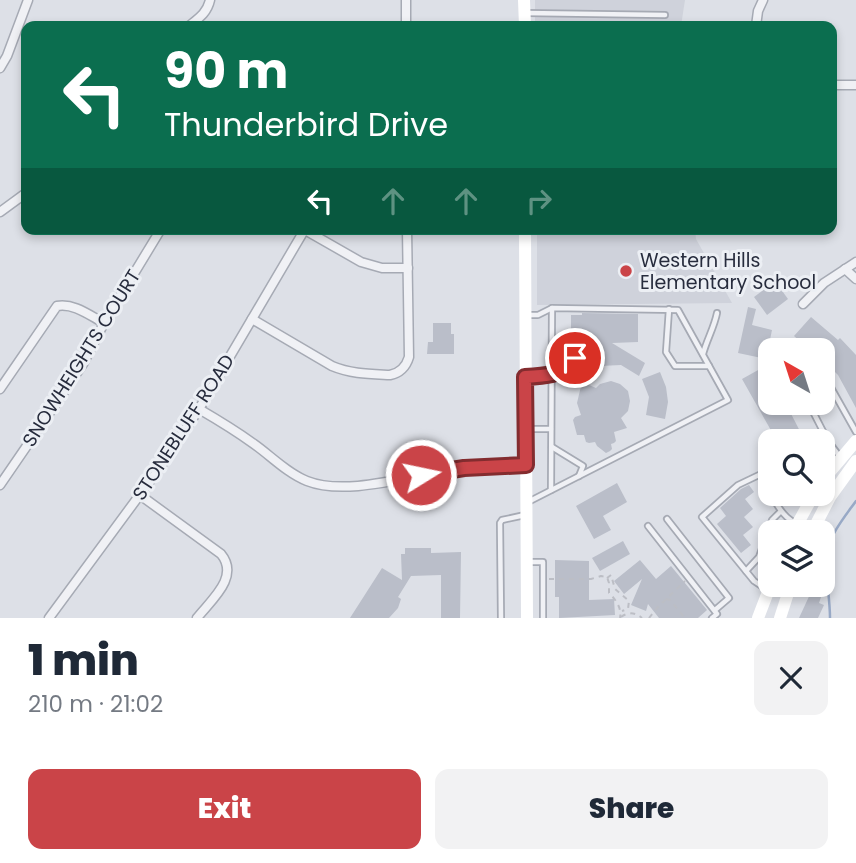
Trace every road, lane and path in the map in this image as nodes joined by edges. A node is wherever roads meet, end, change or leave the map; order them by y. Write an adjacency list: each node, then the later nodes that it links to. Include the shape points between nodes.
1 (28, 0): 10 (street)
2 (209, 0): 7 (street, via 207,10)
3 (406, 0): 8 (street)
4 (763, 0): 9 (street)
5 (524, 13): 6 (lane)
6 (665, 15)
7 (195, 21)
8 (406, 21)
9 (757, 21)
10 (0, 68)
11 (837, 85): 12 (street)
12 (856, 85)
13 (21, 197): 14 (street)
14 (0, 212)
15 (157, 235): 30 (street, SNOWHEIGHTS COURT)
16 (301, 235): 29 (street, STONEBLUFF ROAD)
17 (315, 235): 21 (street, via 361,262)
18 (407, 235): 21 (street)
19 (525, 235): 28 (street)
20 (856, 262): 22 (street)
21 (408, 268): 29 (street, via 409,357 395,374 353,373 332,366)
22 (845, 269): 23 (street); 24 (street)
23 (856, 279)
24 (803, 303)
25 (552, 308): 26 (lane); 28 (lane); 32 (lane)
26 (669, 309): 31 (lane, via 678,310); 33 (lane, via 666,352 675,366)
27 (717, 313): 31 (lane)
28 (525, 315): 35 (street)
29 (252, 319): 38 (street, STONEBLUFF ROAD)
30 (104, 323): 36 (street, via 76,308 57,306); 51 (street, SNOWHEIGHTS COURT, via 83,363)
31 (703, 354): 33 (lane)
32 (551, 359): 34 (lane); 34 (lane, via 575,358 576,362)
33 (709, 366): 50 (lane, via 729,400)
34 (551, 375): 35 (lane); 41 (lane)
35 (525, 377): 40 (street)
36 (0, 388)
37 (835, 395): 42 (lane)
38 (200, 409): 46 (street, via 293,474 327,486 464,468); 53 (street, STONEBLUFF ROAD)
39 (815, 415): 45 (lane)
40 (526, 429): 41 (lane); 46 (street)
41 (551, 429): 44 (lane)
42 (856, 432)
43 (856, 440): 45 (street)
44 (551, 447): 50 (lane, via 583,467); 52 (lane)
45 (839, 460): 47 (street); 48 (street)
46 (526, 465): 55 (street)
47 (835, 465)
48 (852, 466): 59 (street)
49 (758, 475): 62 (lane, via 738,485 702,517)
50 (579, 476): 52 (lane)
51 (0, 485)
52 (551, 491): 55 (lane)
53 (140, 495): 74 (street, STONEBLUFF ROAD); 75 (street, via 226,560 226,581)
54 (777, 506): 56 (lane)
55 (526, 509): 61 (street); 76 (lane, via 500,523)
56 (780, 512): 58 (lane); 62 (lane, via 772,520 759,557)
57 (667, 519): 71 (lane, via 729,598)
58 (788, 520)
59 (818, 520)
60 (648, 526): 64 (lane)
61 (526, 562): 65 (lane, via 543,562); 77 (street)
62 (746, 571): 66 (lane)
63 (607, 578): 65 (path); 70 (path, via 611,575 615,589 627,597); 72 (path, via 609,593)
64 (689, 578): 69 (path); 71 (lane)
65 (543, 579): 78 (lane)
66 (758, 583)
67 (766, 597): 84 (street)
68 (787, 597): 85 (street)
69 (666, 598): 81 (path); 82 (path)
70 (628, 609): 72 (path); 73 (path)
71 (715, 610): 83 (lane)
72 (621, 611): 79 (path)
73 (630, 613): 79 (path); 80 (path)
74 (49, 618)
75 (197, 618)
76 (501, 618)
77 (527, 618)
78 (543, 618)
79 (620, 618)
80 (642, 618)
81 (649, 618)
82 (685, 618)
83 (712, 618)
84 (758, 618)
85 (780, 618)

